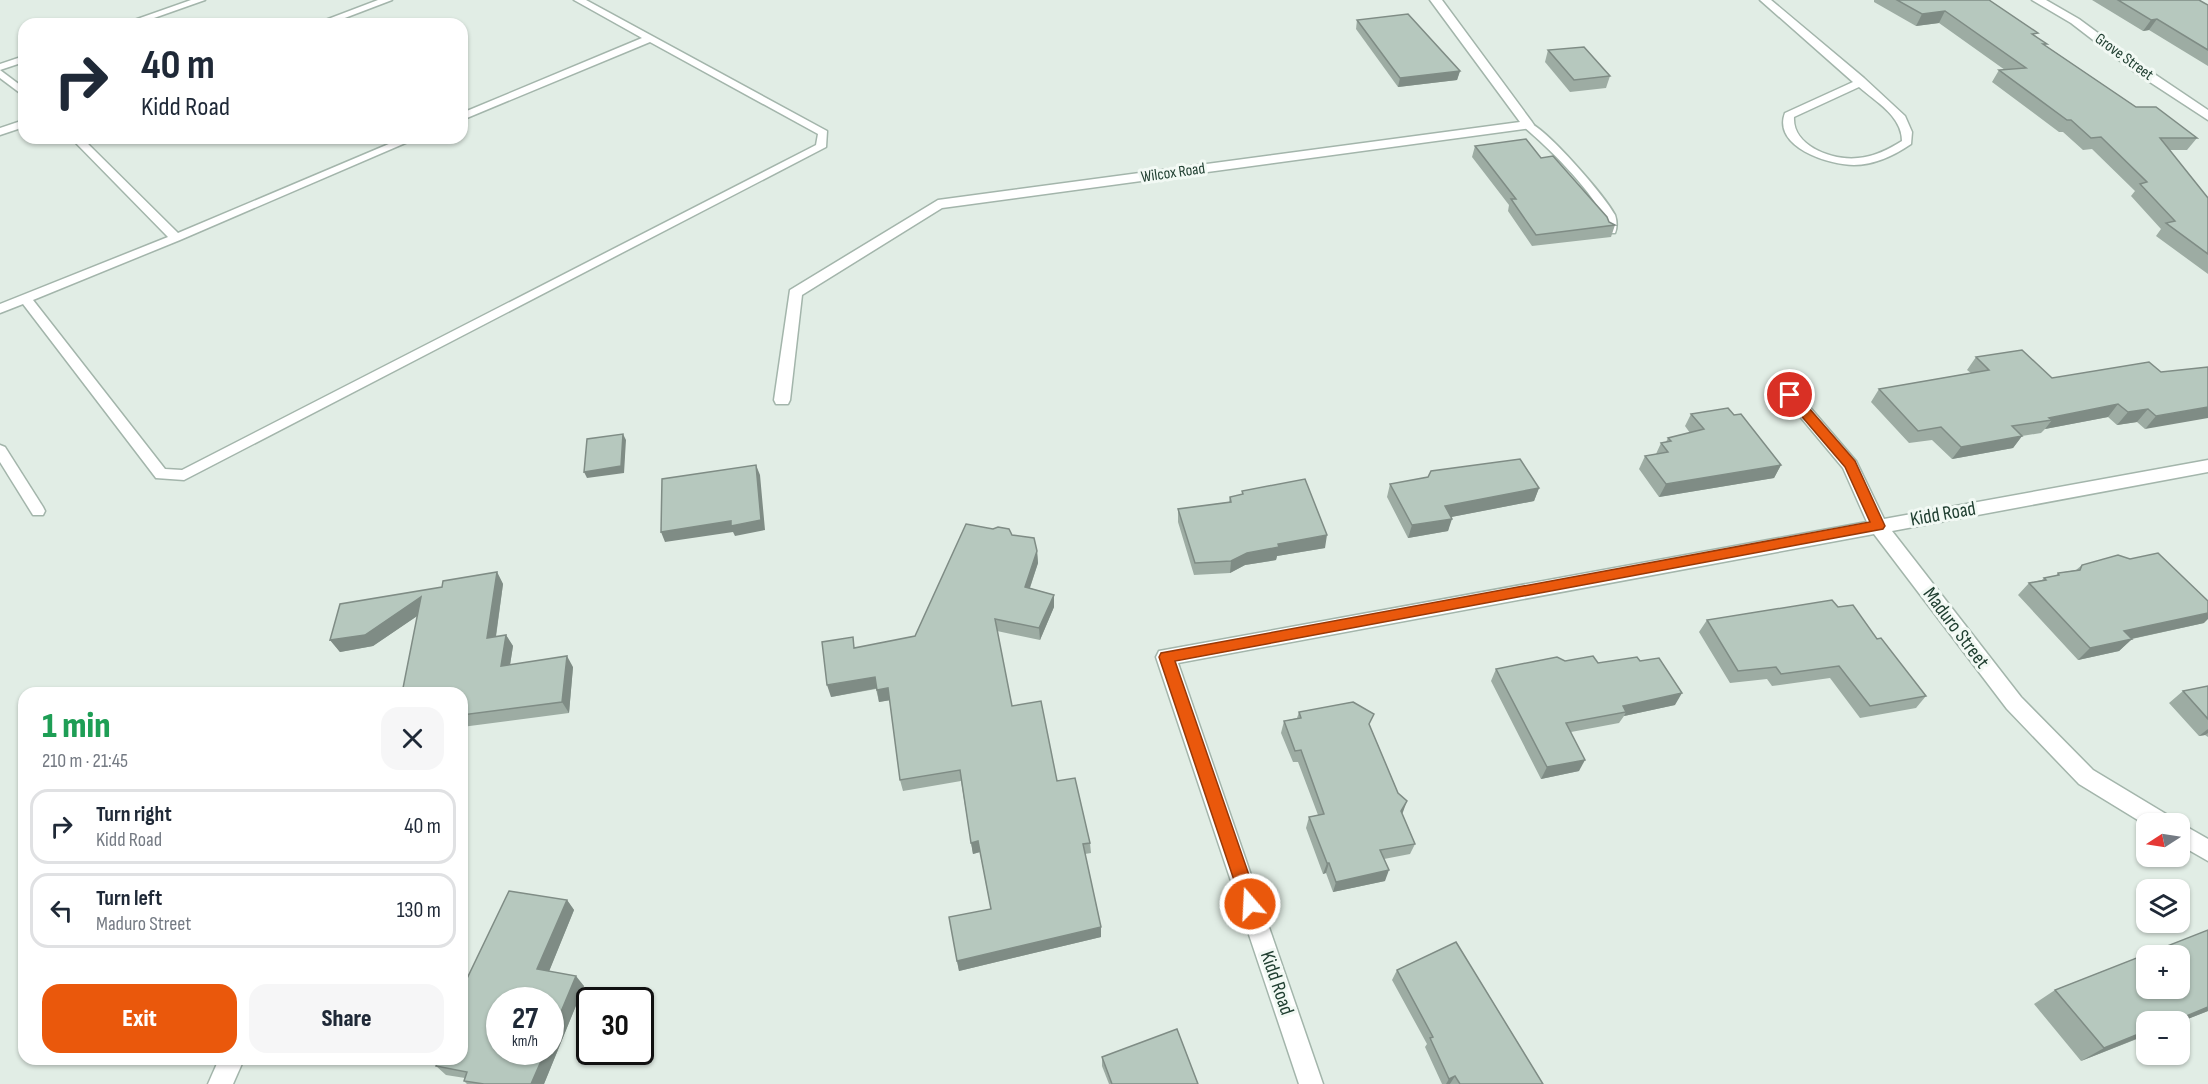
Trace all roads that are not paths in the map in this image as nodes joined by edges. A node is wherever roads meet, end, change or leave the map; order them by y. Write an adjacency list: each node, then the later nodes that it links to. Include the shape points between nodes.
1 (200, 0): 7 (lane)
2 (387, 0): 8 (lane)
3 (579, 0): 9 (lane)
4 (1436, 0): 18 (street)
5 (1765, 0): 13 (lane)
6 (2038, 0): 16 (street, Grove Street, via 2075,21)
7 (146, 18)
8 (337, 18)
9 (650, 38): 15 (lane); 24 (lane, via 822,133 821,147 184,475 161,474)
10 (18, 61): 11 (lane)
11 (0, 67)
12 (0, 73): 14 (lane)
13 (1860, 80): 13 (lane, via 1901,118 1907,142 1898,149 1853,162 1821,156 1800,143 1787,125 1790,115 1854,87)
14 (18, 88)
15 (468, 114)
16 (2208, 116)
17 (18, 125): 19 (lane)
18 (1528, 125): 22 (lane, via 1582,180 1610,217); 27 (street, Wilcox Road, via 938,204 795,293)
19 (0, 132)
20 (82, 144): 23 (lane)
21 (398, 144): 23 (lane)
22 (1611, 231)
23 (176, 238): 24 (lane)
24 (25, 299): 25 (lane)
25 (0, 309)
26 (1790, 395): 31 (street, Maduro Street, via 1850,465)
27 (782, 400)
28 (0, 450): 30 (lane)
29 (2208, 466): 31 (street, Kidd Road)
30 (38, 511)
31 (1878, 526): 32 (street, Maduro Street, via 2014,703 2086,777); 37 (street, Kidd Road, via 1166,657)
32 (2145, 813)
33 (2190, 840): 34 (street)
34 (2208, 851)
35 (229, 1065): 36 (street)
36 (220, 1084)
37 (1311, 1084)

